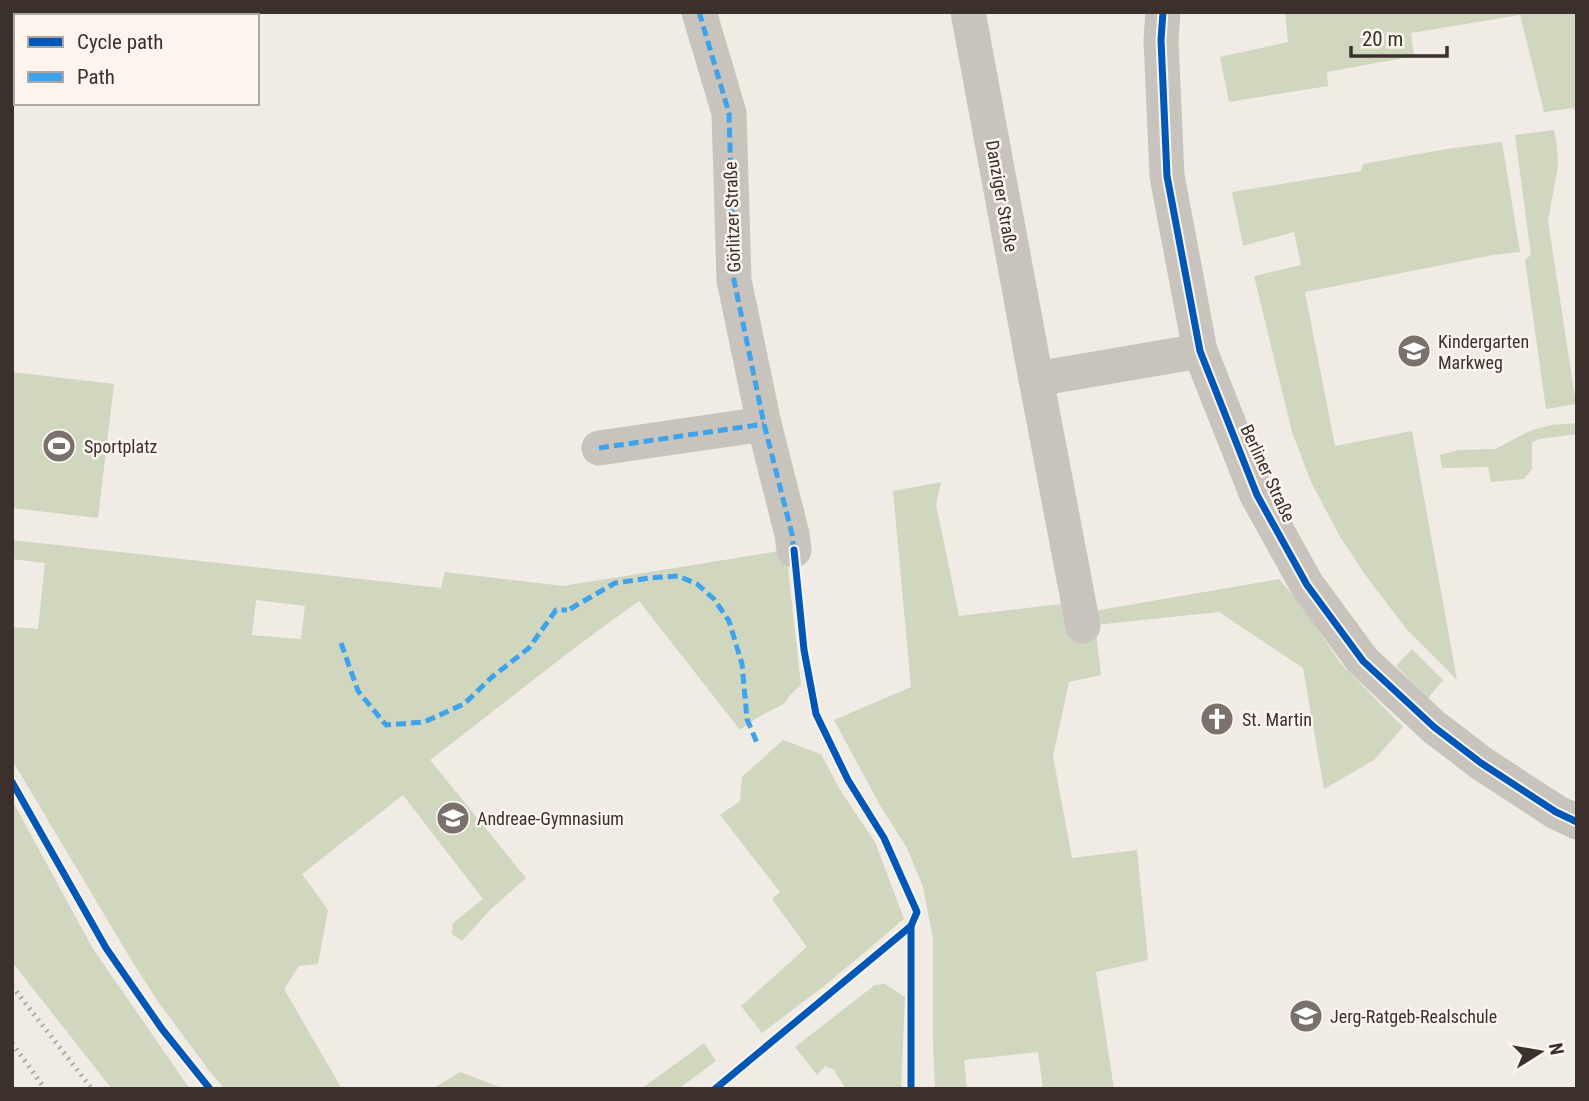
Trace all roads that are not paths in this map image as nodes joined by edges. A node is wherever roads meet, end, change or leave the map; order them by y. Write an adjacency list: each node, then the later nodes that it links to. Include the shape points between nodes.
1 (699, 12): 6 (street, Görlitzer Straße, via 729,113 734,280)
2 (968, 12): 5 (street, Danziger Straße)
3 (1163, 12): 4 (street, Berliner Straße, via 1167,176)
4 (1200, 351): 5 (street); 10 (street, Berliner Straße, via 1258,495 1307,585 1363,661 1434,727 1481,763)
5 (1036, 379): 9 (street, Danziger Straße)
6 (764, 424): 7 (street); 8 (street, Görlitzer Straße)
7 (599, 448)
8 (794, 550)
9 (1083, 626)
10 (1577, 822)

